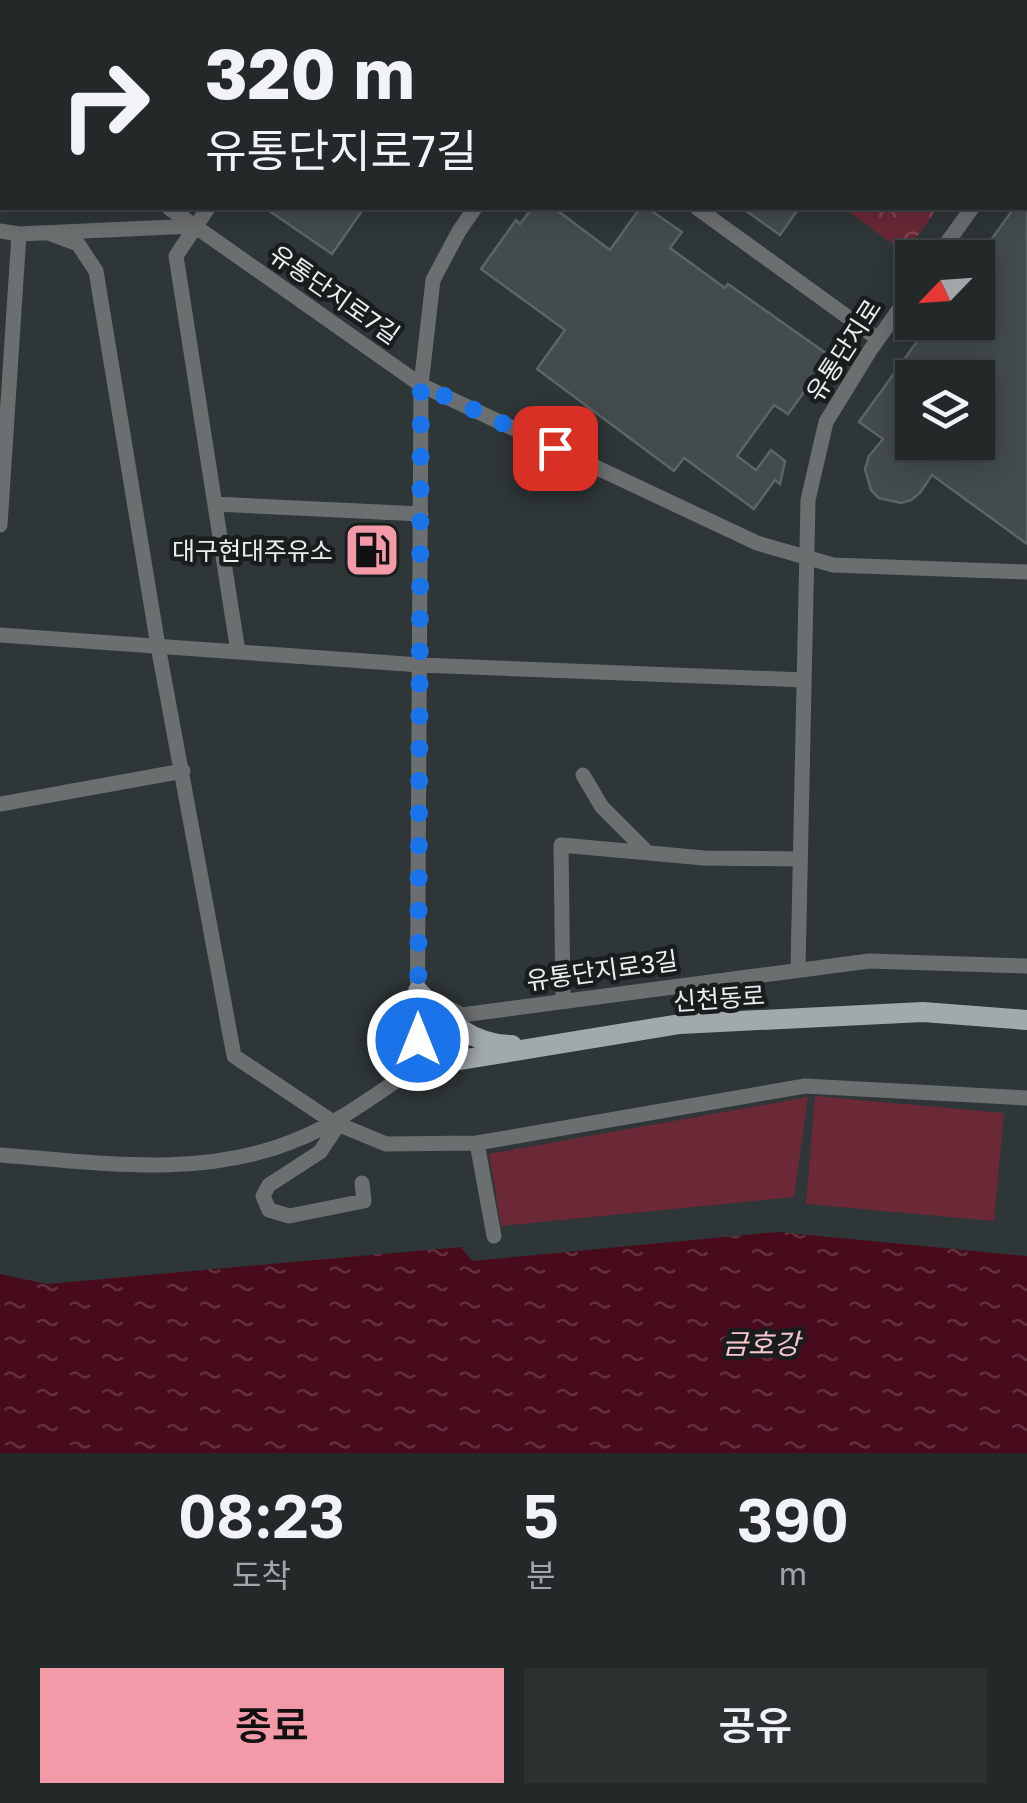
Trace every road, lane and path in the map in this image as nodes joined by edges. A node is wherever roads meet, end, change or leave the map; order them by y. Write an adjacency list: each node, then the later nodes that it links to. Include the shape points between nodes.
1 (172, 210): 6 (street, 유통단지로7길)
2 (207, 210): 6 (street)
3 (474, 210): 13 (street, via 433,280)
4 (700, 210): 12 (street)
5 (971, 210): 10 (street)
6 (195, 226): 8 (street); 13 (street, 유통단지로7길); 14 (street, via 176,256)
7 (0, 231): 9 (street)
8 (48, 233): 9 (street); 20 (street, via 78,244 96,270)
9 (20, 234): 16 (street)
10 (949, 240)
11 (895, 315): 12 (street, 유통단지로)
12 (878, 340): 17 (street, 유통단지로, via 826,422 808,500)
13 (421, 385): 15 (street); 17 (street, 유통단지로7길, via 757,543)
14 (215, 504): 15 (street); 21 (street)
15 (420, 514): 22 (street)
16 (0, 525)
17 (806, 558): 18 (street, 유통단지로7길, via 833,566); 23 (street)
18 (1027, 572)
19 (0, 635): 20 (street)
20 (158, 646): 21 (street); 24 (street)
21 (238, 652): 22 (street)
22 (420, 665): 23 (street); 31 (street)
23 (804, 680): 28 (street)
24 (183, 771): 26 (street); 37 (street, via 234,1056)
25 (584, 775): 27 (street, via 602,807)
26 (0, 804)
27 (648, 853): 28 (street); 32 (street, via 561,845)
28 (800, 858): 30 (street)
29 (1027, 966): 30 (street, 유통단지로3길, via 869,961)
30 (798, 968): 32 (street, 유통단지로3길)
31 (418, 991): 32 (street, 유통단지로3길, via 462,1015); 34 (main road, via 470,1036 495,1045); 35 (street)
32 (563, 1001)
33 (1027, 1020): 34 (main road, 신천동로, via 924,1012 680,1024)
34 (559, 1044): 35 (main road, 신천동로)
35 (418, 1067): 37 (street)
36 (1027, 1098): 38 (street, via 805,1086)
37 (333, 1122): 38 (street, via 386,1144); 39 (street, via 290,1143 163,1168); 40 (street, via 336,1128 320,1152 268,1185 263,1196 269,1210 288,1216 335,1209 364,1200)
38 (477, 1143): 41 (street)
39 (0, 1155)
40 (362, 1183)
41 (494, 1236)

